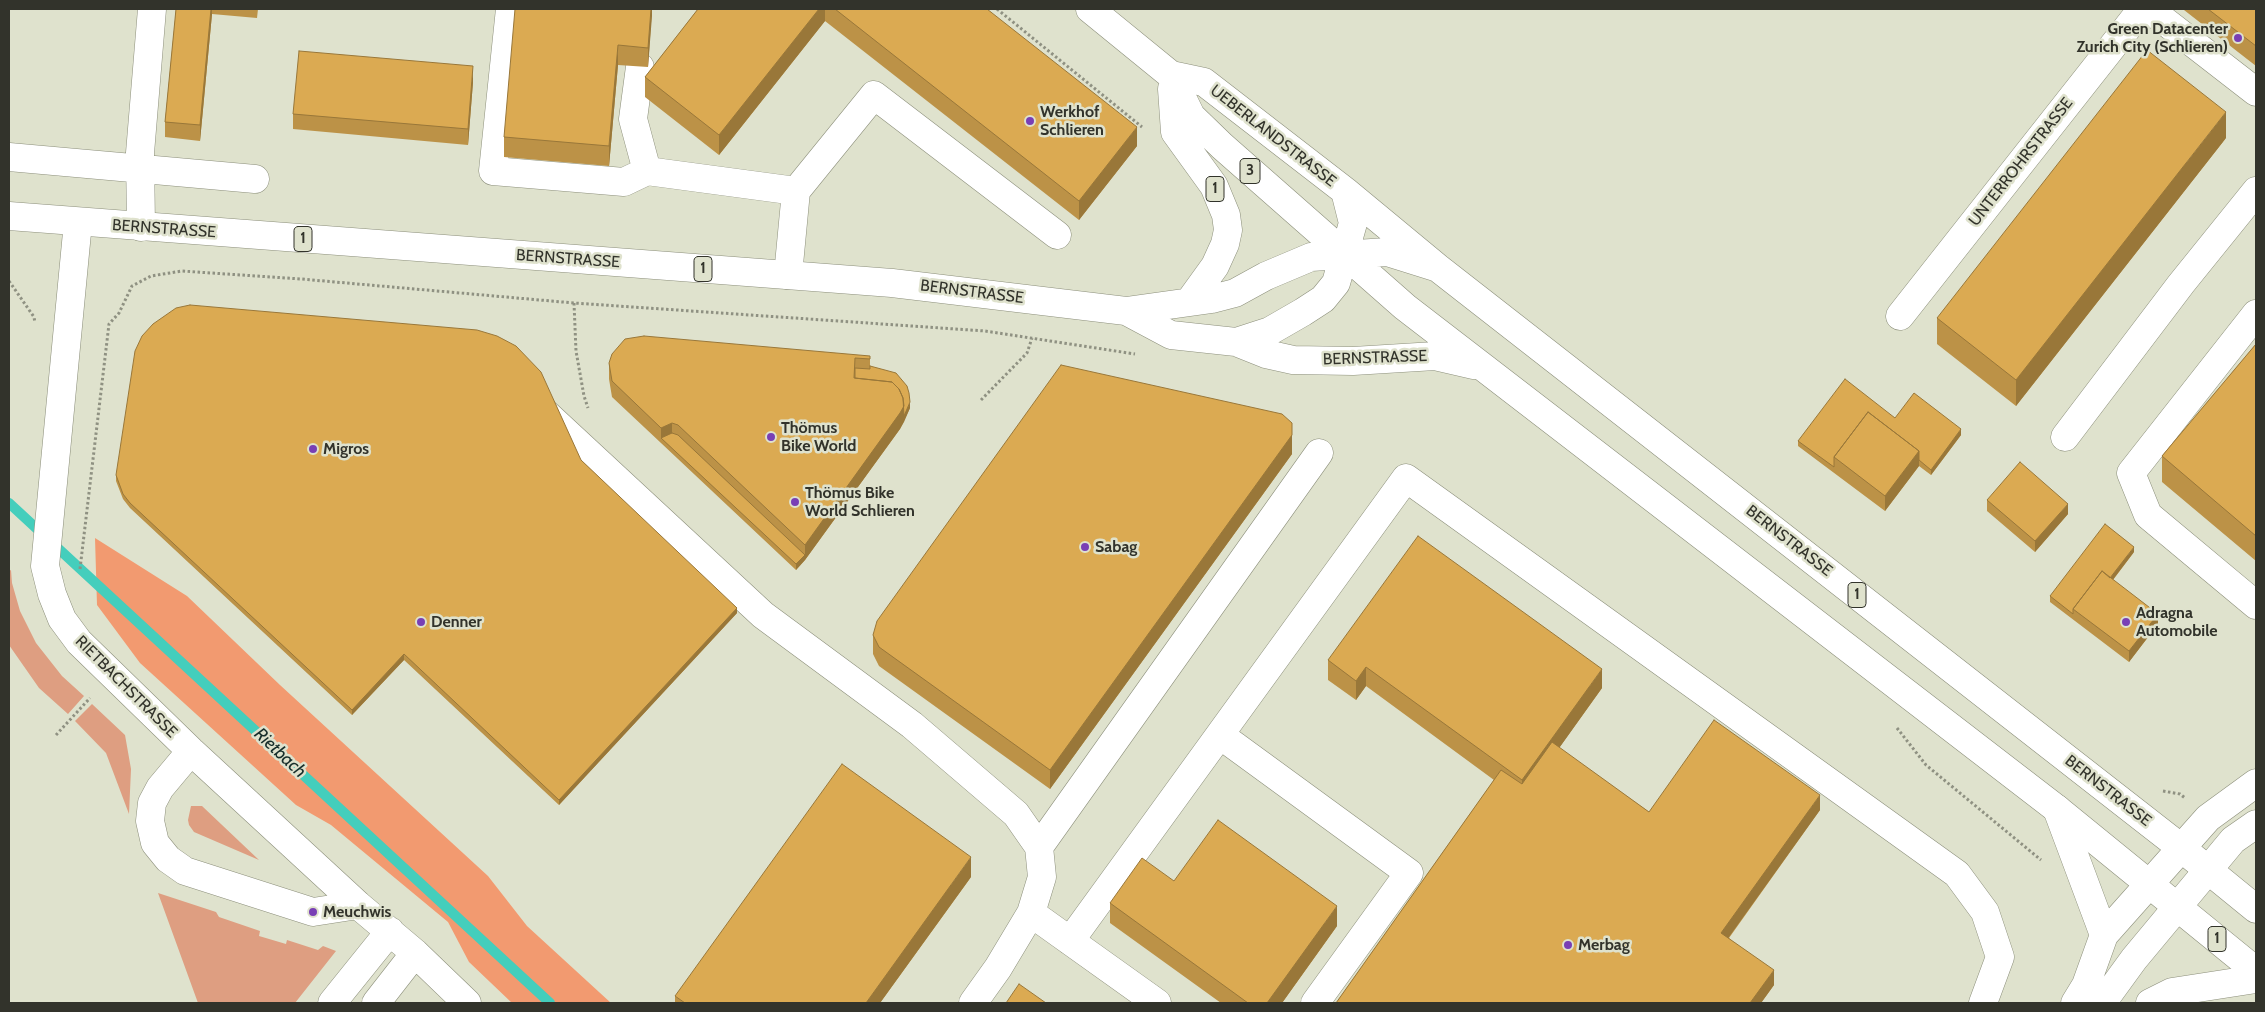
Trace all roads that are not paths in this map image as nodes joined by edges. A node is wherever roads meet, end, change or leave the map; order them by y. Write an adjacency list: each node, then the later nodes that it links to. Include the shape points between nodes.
1 (152, 9): 10 (main road)
2 (510, 9): 11 (main road, via 493,171 624,182)
3 (1090, 9): 7 (main road, UEBERLANDSTRASSE / 3)
4 (2142, 9): 26 (main road, UNTERROHRSTRASSE)
5 (2149, 9): 8 (main road)
6 (640, 67): 11 (main road, via 633,119)
7 (1171, 74): 15 (main road, UEBERLANDSTRASSE / 3, via 1204,82); 20 (main road, UEBERLANDSTRASSE / 3, via 1191,116); 23 (main road, 1, via 1175,132 1214,186 1226,215 1228,230 1215,266)
8 (2256, 92)
9 (9, 157): 10 (main road)
10 (140, 168): 12 (main road); 18 (main road)
11 (647, 171): 13 (main road)
12 (255, 180)
13 (796, 191): 19 (main road, via 874,95); 22 (main road)
14 (2256, 191): 30 (main road)
15 (1346, 192): 20 (main road, BERNSTRASSE, via 1353,222); 21 (main road, BERNSTRASSE / 3)
16 (9, 216): 17 (main road, BERNSTRASSE / 1)
17 (78, 222): 18 (main road, BERNSTRASSE / 1); 34 (main road, RIETBACHSTRASSE, via 45,566 62,619 79,642)
18 (140, 227): 22 (main road, BERNSTRASSE / 1)
19 (1057, 235)
20 (1345, 256): 21 (main road, BERNSTRASSE / 1, via 1387,252); 23 (main road, BERNSTRASSE / 1, via 1311,257 1234,293); 27 (main road, BERNSTRASSE, via 1336,283 1323,298 1270,331); 28 (main road, BERNSTRASSE / 1, via 1405,308)
21 (1438, 268): 39 (main road, BERNSTRASSE / 1)
22 (788, 275): 24 (main road, BERNSTRASSE / 1, via 948,288)
23 (1188, 302): 24 (main road, BERNSTRASSE / 1)
24 (1126, 311): 27 (main road, BERNSTRASSE, via 1171,335)
25 (2256, 314): 32 (main road, via 2131,473 2148,515)
26 (1900, 316)
27 (1236, 342): 28 (main road, BERNSTRASSE / 1, via 1293,360 1353,362 1435,356)
28 (1485, 368): 36 (main road, BERNSTRASSE / 1)
29 (526, 396): 38 (main road, via 763,615 963,767 1016,814)
30 (2065, 437)
31 (1319, 453): 38 (main road)
32 (2256, 605)
33 (1220, 735): 48 (main road); 57 (main road, via 1409,873); 58 (main road, via 1406,478 1957,874 1985,912 2000,957)
34 (191, 751): 42 (main road, RIETBACHSTRASSE); 42 (main road, via 160,788 152,803 150,821 155,843 168,859 185,870 313,912)
35 (2256, 782): 39 (main road, via 2208,818)
36 (2057, 810): 41 (main road, BERNSTRASSE / 1); 47 (main road)
37 (2256, 824): 40 (main road, via 2233,840)
38 (1038, 847): 45 (main road, via 1042,877)
39 (2180, 847): 40 (main road, BERNSTRASSE / 1); 41 (main road)
40 (2208, 870): 43 (main road); 44 (main road, BERNSTRASSE / 1)
41 (2148, 885): 43 (main road, BERNSTRASSE / 1); 47 (main road)
42 (358, 905): 46 (main road, RIETBACHSTRASSE)
43 (2177, 907): 50 (main road, BERNSTRASSE / 1); 60 (main road)
44 (2256, 909)
45 (1031, 913): 48 (main road); 55 (main road)
46 (390, 931): 49 (main road, RIETBACHSTRASSE); 52 (main road)
47 (2104, 935): 59 (main road, via 2086,985)
48 (1070, 941): 56 (main road)
49 (415, 953): 53 (main road); 54 (main road, RIETBACHSTRASSE)
50 (2256, 972)
51 (2256, 979): 61 (main road, via 2172,992)
52 (332, 1003)
53 (376, 1003)
54 (468, 1003)
55 (973, 1003)
56 (1158, 1003)
57 (1315, 1003)
58 (1983, 1003)
59 (2075, 1003)
60 (2102, 1003)
61 (2150, 1003)

